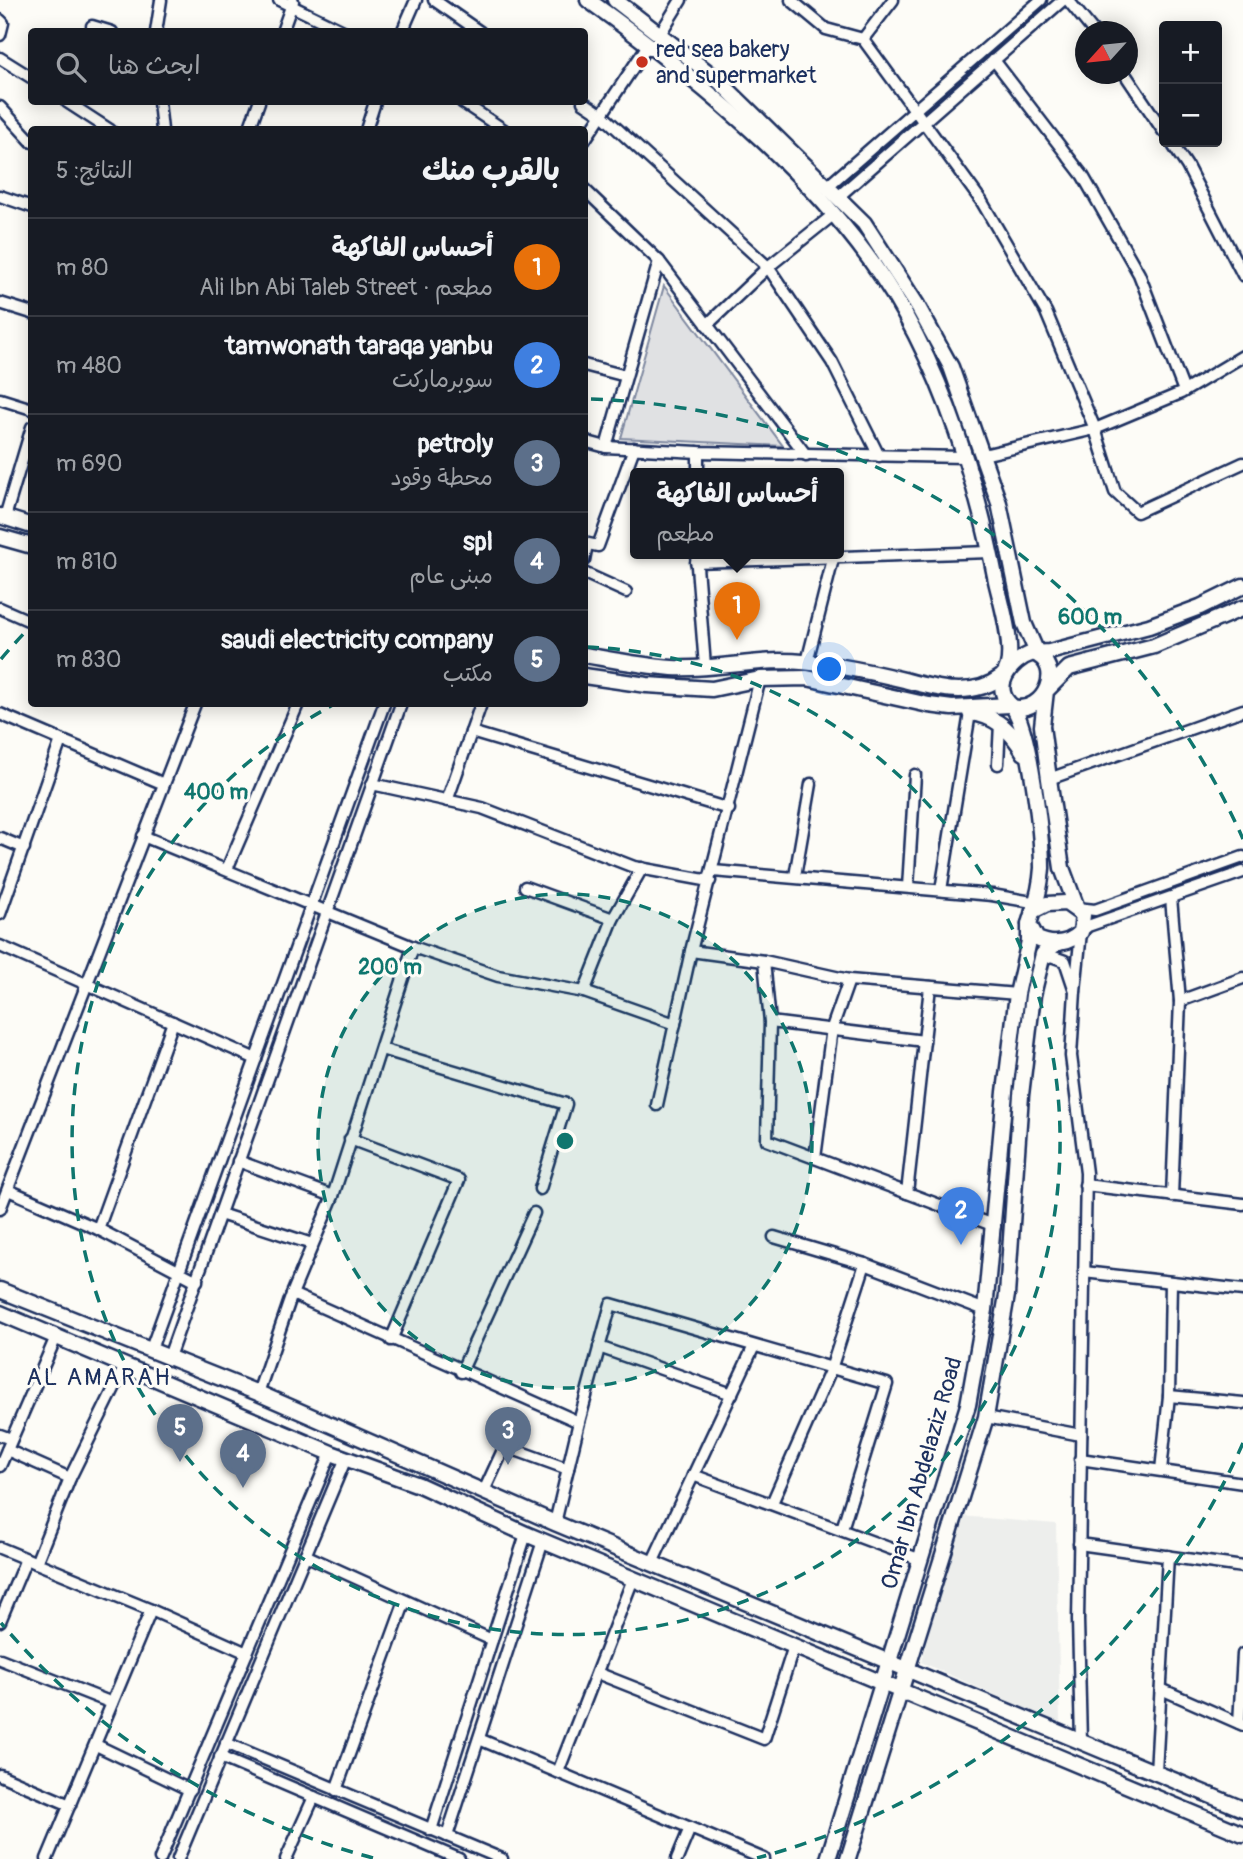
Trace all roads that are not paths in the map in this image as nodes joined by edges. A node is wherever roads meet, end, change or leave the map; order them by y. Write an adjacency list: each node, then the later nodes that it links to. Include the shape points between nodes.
1 (161, 0): 17 (street)
2 (279, 0): 12 (street)
3 (416, 0): 20 (street)
4 (434, 0): 21 (street)
5 (588, 0): 25 (main road)
6 (615, 0): 22 (main road)
7 (681, 0): 22 (street)
8 (791, 0): 24 (street, via 826,29)
9 (893, 0): 24 (street)
10 (1041, 0): 37 (street)
11 (1065, 0): 14 (street); 27 (street)
12 (292, 2): 18 (street); 19 (street)
13 (0, 20): 23 (street, via 4,23)
14 (1084, 21)
15 (92, 26): 16 (street)
16 (99, 28)
17 (157, 28)
18 (283, 28)
19 (338, 28)
20 (404, 28)
21 (474, 28)
22 (660, 34): 49 (main road, via 718,80)
23 (0, 35)
24 (863, 39): 37 (street)
25 (648, 45): 38 (street); 53 (main road, via 707,91)
26 (0, 58): 28 (street)
27 (994, 60): 39 (street); 63 (street, via 1083,176 1108,219 1139,274)
28 (28, 76)
29 (1132, 84): 40 (street)
30 (72, 105): 41 (street)
31 (159, 105): 42 (street)
32 (258, 105): 43 (street)
33 (375, 105): 44 (street)
34 (466, 105): 45 (street)
35 (588, 105): 38 (street)
36 (0, 107): 47 (street)
37 (914, 111): 39 (street); 49 (street)
38 (601, 114): 46 (street); 55 (street)
39 (923, 123): 49 (street); 66 (street, via 982,202 1046,312)
40 (1159, 125)
41 (104, 126)
42 (162, 126)
43 (250, 126)
44 (367, 126)
45 (498, 126)
46 (588, 135)
47 (28, 138)
48 (1174, 147): 56 (street)
49 (833, 191): 73 (main road, via 864,223 917,305 951,367)
50 (588, 192): 54 (street)
51 (0, 196): 52 (street)
52 (28, 206)
53 (833, 215): 55 (street); 75 (main road, via 904,312)
54 (659, 261): 59 (street); 62 (street)
55 (768, 267): 59 (street); 74 (street, via 832,362)
56 (1243, 275)
57 (0, 303): 58 (street)
58 (28, 312)
59 (707, 325): 72 (street)
60 (1243, 356): 63 (street)
61 (588, 366): 62 (street)
62 (626, 376): 69 (street)
63 (1184, 391): 66 (street)
64 (0, 399): 65 (street)
65 (28, 408)
66 (1095, 429): 73 (street); 76 (street, via 1115,492 1137,512)
67 (28, 439): 78 (street)
68 (588, 442): 69 (street)
69 (606, 447): 70 (street)
70 (634, 448): 71 (street); 81 (street, via 598,546)
71 (698, 452): 72 (street); 77 (street)
72 (806, 455): 74 (street)
73 (983, 455): 93 (main road)
74 (879, 456): 75 (street)
75 (964, 457): 83 (main road)
76 (1243, 463)
77 (698, 468)
78 (2, 517): 79 (main road)
79 (28, 525)
80 (0, 537): 82 (main road)
81 (588, 544)
82 (28, 545)
83 (990, 552): 86 (street); 97 (main road, via 1007,632)
84 (696, 559): 96 (street)
85 (833, 559): 95 (street)
86 (844, 559)
87 (588, 575): 89 (street)
88 (1243, 586): 93 (main road, via 1149,626)
89 (625, 592)
90 (0, 608): 92 (street)
91 (1243, 608): 100 (main road, via 1154,646 1069,668)
92 (28, 620)
93 (1035, 654): 97 (main road); 100 (main road, via 1049,667)
94 (588, 656): 96 (main road, via 673,668)
95 (807, 662): 96 (main road); 97 (main road, via 945,690 983,686)
96 (705, 666)
97 (1009, 668): 101 (main road, via 1002,688)
98 (588, 676): 99 (main road, via 680,688 727,688)
99 (760, 679): 107 (main road, via 807,678); 122 (street)
100 (1046, 691): 101 (main road, via 1034,704); 117 (main road, via 1042,726)
101 (1011, 706): 107 (main road); 115 (main road, Omar Ibn Abdelaziz Road, via 1021,718)
102 (194, 707): 118 (street)
103 (297, 707): 128 (street)
104 (383, 707): 136 (street)
105 (400, 707): 120 (street)
106 (480, 707): 112 (street)
107 (952, 708): 109 (main road)
108 (1243, 710): 117 (street)
109 (970, 713): 111 (main road); 134 (street)
110 (0, 714): 113 (street)
111 (1000, 723): 114 (street); 115 (main road, via 1019,744)
112 (471, 732): 121 (street); 122 (street)
113 (61, 740): 118 (street); 125 (street)
114 (998, 764)
115 (1030, 770): 138 (main road, Omar Ibn Abdelaziz Road, via 1041,853)
116 (915, 775): 133 (street)
117 (1049, 779): 137 (main road, via 1062,868)
118 (164, 784): 123 (street)
119 (811, 784): 131 (street)
120 (372, 785): 121 (street); 139 (street)
121 (447, 801): 127 (street, via 482,808)
122 (729, 809): 130 (street)
123 (143, 836): 128 (street); 151 (street)
124 (0, 838): 125 (street)
125 (24, 848): 140 (street)
126 (1243, 857): 137 (street, via 1095,910)
127 (642, 868): 130 (street); 141 (street)
128 (227, 869): 136 (street)
129 (1243, 872): 135 (street)
130 (711, 876): 131 (street); 146 (street)
131 (794, 876): 133 (street)
132 (525, 887): 141 (street)
133 (908, 887): 134 (street)
134 (941, 890): 138 (street)
135 (1171, 898): 142 (street, via 1094,923); 156 (street)
136 (309, 906): 139 (street); 163 (street)
137 (1077, 908): 138 (main road, via 1057,902); 142 (main road, via 1083,915)
138 (1034, 910): 143 (main road, via 1037,939); 155 (main road, Omar Ibn Abdelaziz Road)
139 (326, 913): 145 (street); 167 (street)
140 (0, 914)
141 (612, 919): 154 (street)
142 (1082, 932): 143 (main road); 153 (street)
143 (1057, 943): 148 (main road, Omar Ibn Abdelaziz Road)
144 (0, 946): 151 (street)
145 (413, 947): 154 (street, via 498,976); 162 (street)
146 (691, 951): 147 (street); 159 (street)
147 (764, 961): 150 (street); 158 (street)
148 (1041, 961): 153 (street, via 1051,956 1065,961); 205 (main road, Omar Ibn Abdelaziz Road, via 1021,1095 1007,1295)
149 (1243, 978): 156 (street)
150 (849, 980): 152 (street); 160 (street)
151 (86, 984): 157 (street); 170 (street)
152 (930, 987): 155 (street); 161 (street)
153 (1075, 991): 168 (street, via 1071,1056)
154 (584, 992): 159 (street)
155 (1017, 993): 178 (main road, Omar Ibn Abdelaziz Road, via 1004,1092)
156 (1180, 1001): 173 (street)
157 (173, 1022): 163 (street); 179 (street)
158 (770, 1022): 160 (street); 166 (street, via 767,1140)
159 (675, 1024): 164 (street)
160 (832, 1028): 161 (street); 166 (street)
161 (924, 1041): 171 (street)
162 (381, 1049): 165 (street); 169 (street, via 566,1104)
163 (256, 1059): 184 (street)
164 (657, 1105)
165 (350, 1139): 172 (street); 193 (street, via 459,1180)
166 (815, 1158): 171 (street)
167 (238, 1161): 172 (street); 177 (street)
168 (1086, 1185): 173 (street); 183 (street)
169 (540, 1189)
170 (8, 1190): 175 (street); 179 (street)
171 (907, 1193): 178 (street)
172 (332, 1196): 181 (street)
173 (1171, 1196): 174 (street)
174 (1243, 1203)
175 (0, 1209)
176 (534, 1213): 200 (street)
177 (220, 1214): 181 (street); 185 (street)
178 (995, 1226): 190 (main road, Omar Ibn Abdelaziz Road)
179 (98, 1229): 184 (street)
180 (774, 1237): 182 (street)
181 (312, 1244): 189 (street)
182 (865, 1264): 190 (street); 199 (street)
183 (1084, 1272): 186 (street); 208 (street)
184 (180, 1274): 185 (street); 196 (street)
185 (197, 1281): 197 (street)
186 (1171, 1282): 188 (street); 203 (street)
187 (0, 1290): 196 (main road)
188 (1243, 1290)
189 (292, 1294): 193 (street); 201 (street)
190 (985, 1310): 230 (main road, Omar Ibn Abdelaziz Road, via 968,1405)
191 (0, 1313): 192 (main road)
192 (56, 1337): 198 (main road); 209 (street)
193 (391, 1340): 200 (street)
194 (754, 1346): 195 (street, via 611,1304); 199 (street); 202 (street)
195 (599, 1347): 202 (street); 206 (street)
196 (150, 1349): 197 (main road)
197 (169, 1357): 201 (main road)
198 (125, 1366): 211 (main road); 218 (street)
199 (831, 1369): 221 (street); 223 (street, via 887,1384)
200 (461, 1372): 206 (street)
201 (258, 1393): 220 (main road)
202 (732, 1394): 217 (street)
203 (1168, 1396): 204 (street); 216 (street)
204 (1243, 1403)
205 (986, 1417): 208 (street); 244 (main road, Omar Ibn Abdelaziz Road)
206 (579, 1422): 215 (street)
207 (0, 1435): 209 (street)
208 (1081, 1435): 213 (street)
209 (11, 1439): 210 (street)
210 (7, 1450): 214 (street); 218 (street)
211 (331, 1453): 212 (main road); 240 (street)
212 (346, 1458): 224 (main road, via 419,1485); 228 (street)
213 (1080, 1459): 216 (street); 226 (street)
214 (0, 1466)
215 (568, 1469): 220 (street, via 510,1448 503,1451); 222 (street)
216 (1161, 1471): 219 (street)
217 (693, 1475): 221 (street); 232 (street)
218 (70, 1478): 231 (street)
219 (1243, 1483)
220 (484, 1491): 222 (main road)
221 (772, 1503): 223 (street)
222 (555, 1523): 232 (main road)
223 (842, 1529): 230 (street)
224 (526, 1534): 225 (main road); 238 (street)
225 (543, 1541): 234 (main road); 251 (street)
226 (1079, 1544): 229 (street); 252 (street)
227 (0, 1548): 231 (street)
228 (305, 1556): 235 (street); 253 (street)
229 (1168, 1556): 233 (street); 247 (street)
230 (921, 1559): 243 (main road, Omar Ibn Abdelaziz Road)
231 (31, 1561): 236 (street); 237 (street)
232 (652, 1563): 243 (main road)
233 (1243, 1567)
234 (633, 1579): 239 (main road); 245 (street)
235 (405, 1601): 238 (street); 260 (street)
236 (151, 1610): 240 (street); 249 (street)
237 (0, 1621)
238 (492, 1640): 265 (street)
239 (794, 1646): 245 (street, via 764,1739); 246 (main road)
240 (247, 1653): 259 (street)
241 (1243, 1654): 250 (street)
242 (0, 1659): 249 (street)
243 (889, 1661): 244 (main road); 246 (main road, Omar Ibn Abdelaziz Road)
244 (907, 1669): 248 (main road, Omar Ibn Abdelaziz Road); 252 (main road)
245 (597, 1672): 256 (street)
246 (882, 1683): 248 (main road); 276 (main road, Omar Ibn Abdelaziz Road)
247 (1161, 1689): 250 (street); 257 (street)
248 (900, 1690): 266 (main road); 277 (main road, Omar Ibn Abdelaziz Road)
249 (112, 1703): 254 (street)
250 (1241, 1724)
251 (479, 1739): 256 (street); 267 (street)
252 (1080, 1742): 257 (main road)
253 (226, 1744): 255 (street); 260 (street)
254 (96, 1745): 259 (street); 262 (street)
255 (220, 1758): 261 (street); 270 (street)
256 (558, 1772): 264 (street)
257 (1156, 1772): 263 (main road)
258 (0, 1775): 262 (street)
259 (190, 1790): 269 (street)
260 (336, 1790): 265 (street)
261 (314, 1797): 271 (street); 272 (street)
262 (70, 1805): 268 (street)
263 (1243, 1809)
264 (690, 1828): 274 (street); 275 (street)
265 (431, 1830): 267 (street)
266 (1243, 1834)
267 (447, 1836): 273 (street)
268 (47, 1859)
269 (160, 1859)
270 (178, 1859)
271 (286, 1859)
272 (458, 1859)
273 (502, 1859)
274 (677, 1859)
275 (764, 1859)
276 (828, 1859)
277 (848, 1859)

